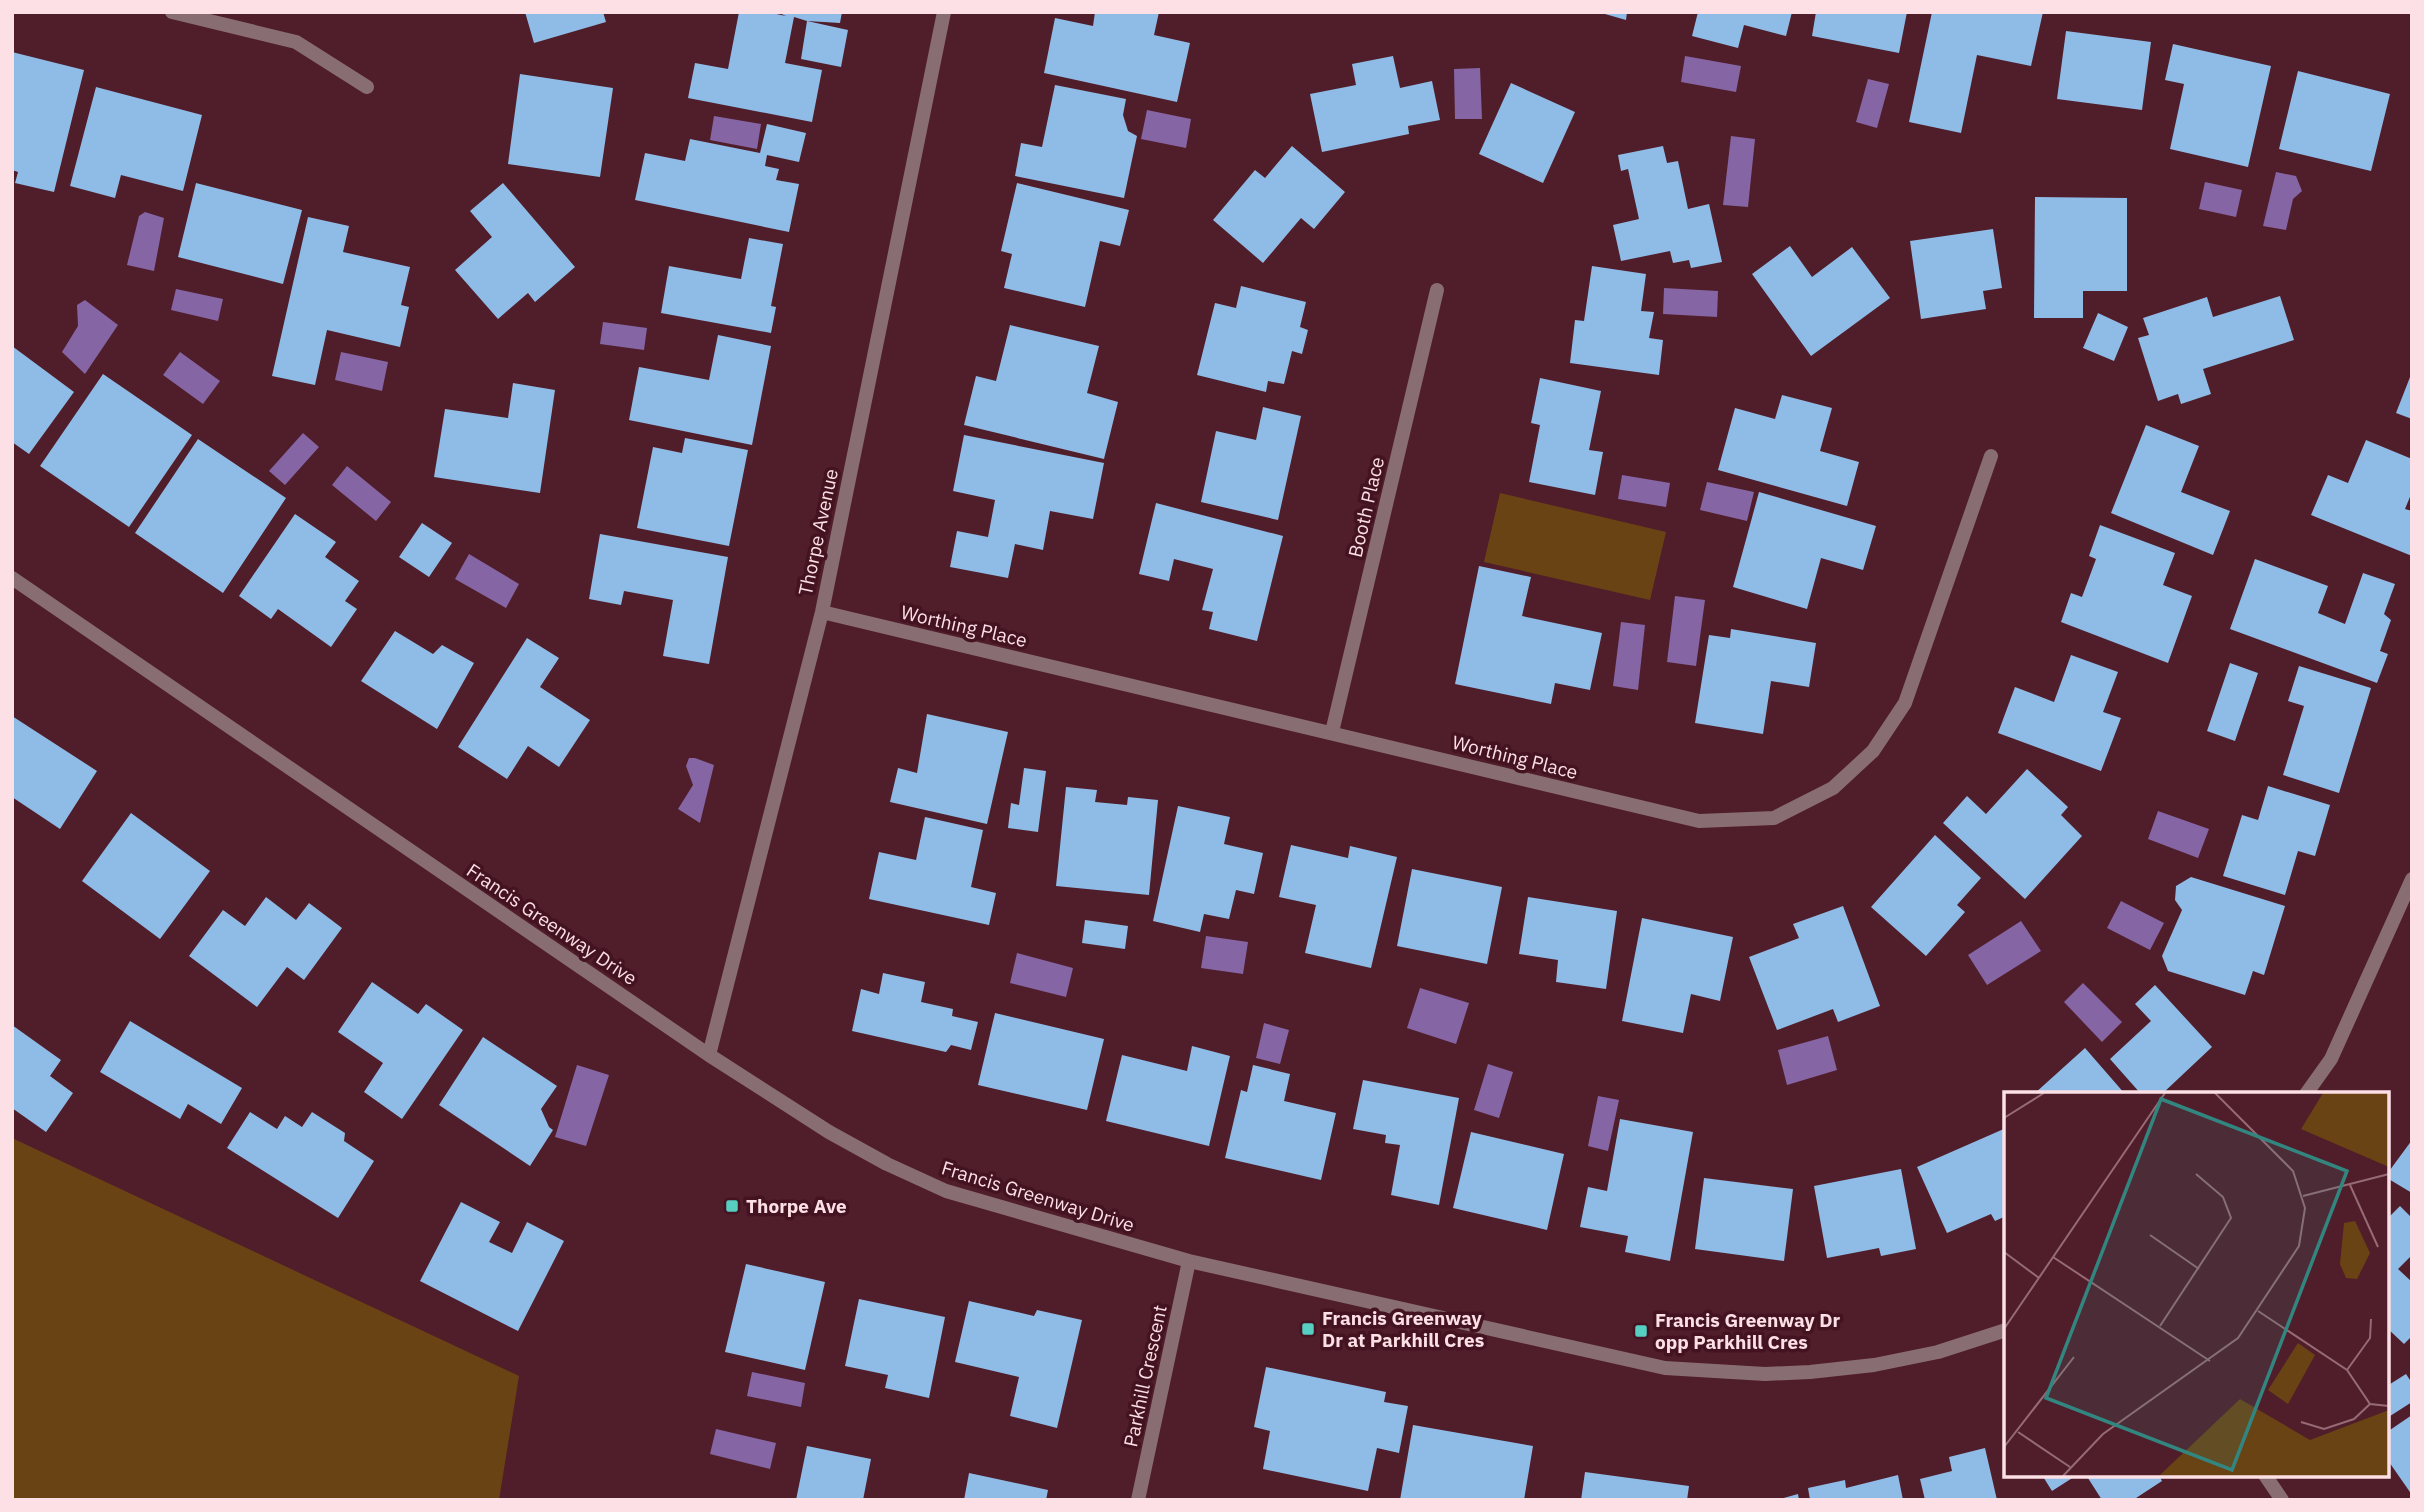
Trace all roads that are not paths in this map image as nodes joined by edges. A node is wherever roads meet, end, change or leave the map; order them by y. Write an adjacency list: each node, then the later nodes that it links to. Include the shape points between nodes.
1 (172, 12): 3 (street, via 296,42)
2 (944, 12): 7 (street, Thorpe Avenue)
3 (367, 87)
4 (1437, 290): 8 (street, Booth Place)
5 (1991, 456): 8 (street, Worthing Place, via 1905,703 1873,751 1833,788 1774,818 1699,821)
6 (12, 578): 10 (street, Francis Greenway Drive)
7 (822, 612): 8 (street, Worthing Place); 10 (street, Thorpe Avenue)
8 (1332, 732)
9 (2412, 879): 11 (street, via 2331,1059)
10 (709, 1055): 12 (street, Francis Greenway Drive, via 829,1132 946,1191)
11 (2307, 1092)
12 (1189, 1261): 13 (street, Francis Greenway Drive, via 1677,1369 1765,1374 1874,1365 1938,1352); 15 (street, Parkhill Crescent)
13 (2004, 1331)
14 (2266, 1477): 16 (street)
15 (1138, 1500)
16 (2282, 1500)

